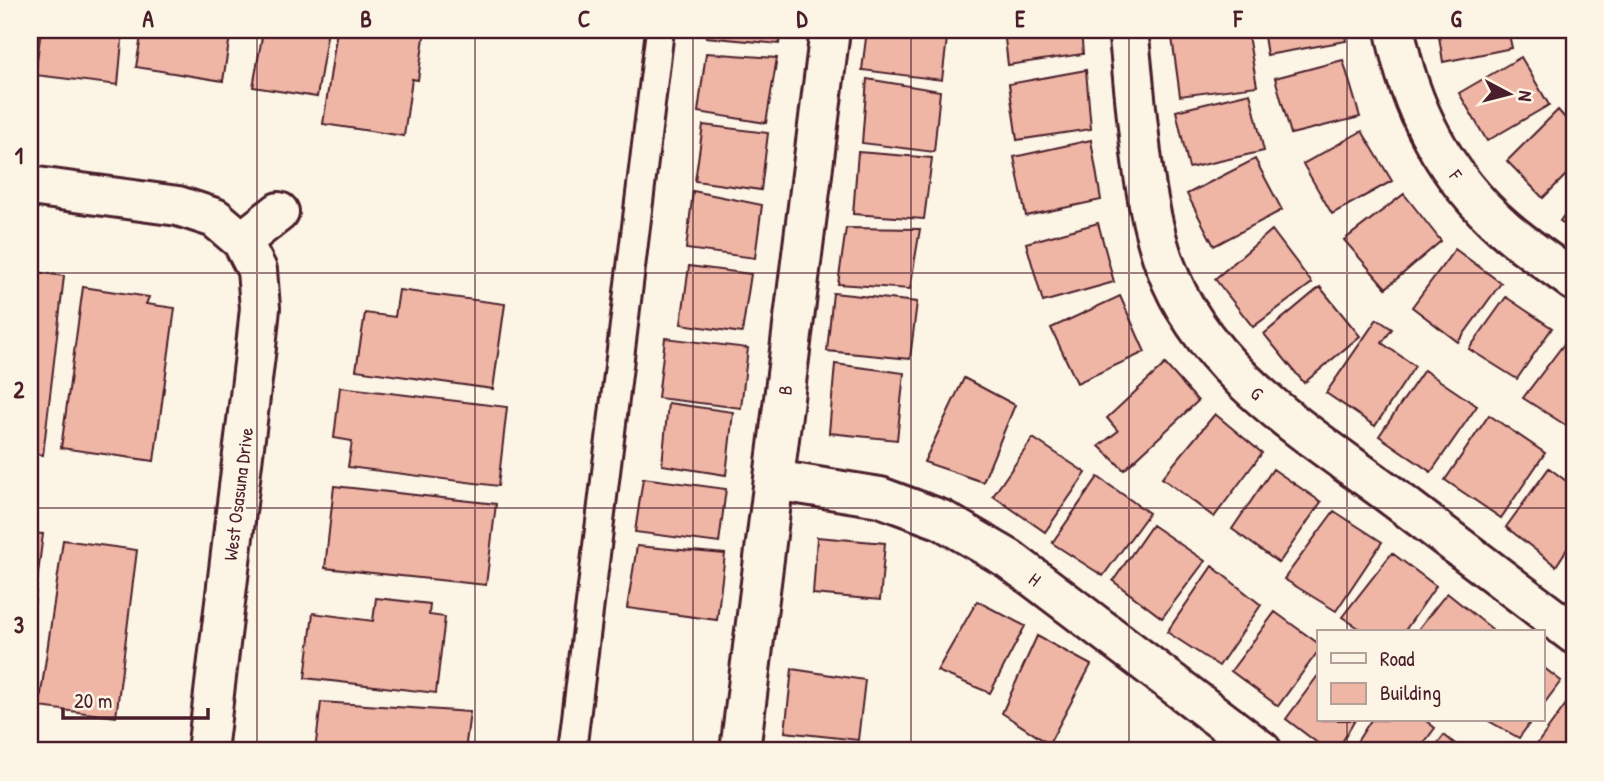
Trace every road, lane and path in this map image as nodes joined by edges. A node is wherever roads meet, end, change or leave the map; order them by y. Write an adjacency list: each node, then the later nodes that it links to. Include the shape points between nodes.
1 (660, 30): 12 (lane)
2 (830, 30): 9 (street, B)
3 (1128, 30): 10 (street, G, via 1154,226 1165,266 1204,336 1227,365 1272,406)
4 (1395, 30): 8 (street, F, via 1414,100 1431,138 1456,176 1506,230)
5 (30, 186): 7 (street, via 178,206 215,218)
6 (279, 212): 7 (street)
7 (242, 241): 11 (street, West Osasuna Drive, via 257,270 260,308)
8 (1574, 281)
9 (774, 480): 13 (street, B); 14 (street, H, via 880,496 965,533 1009,559)
10 (1574, 634)
11 (207, 751)
12 (572, 751)
13 (740, 751)
14 (1262, 751)

